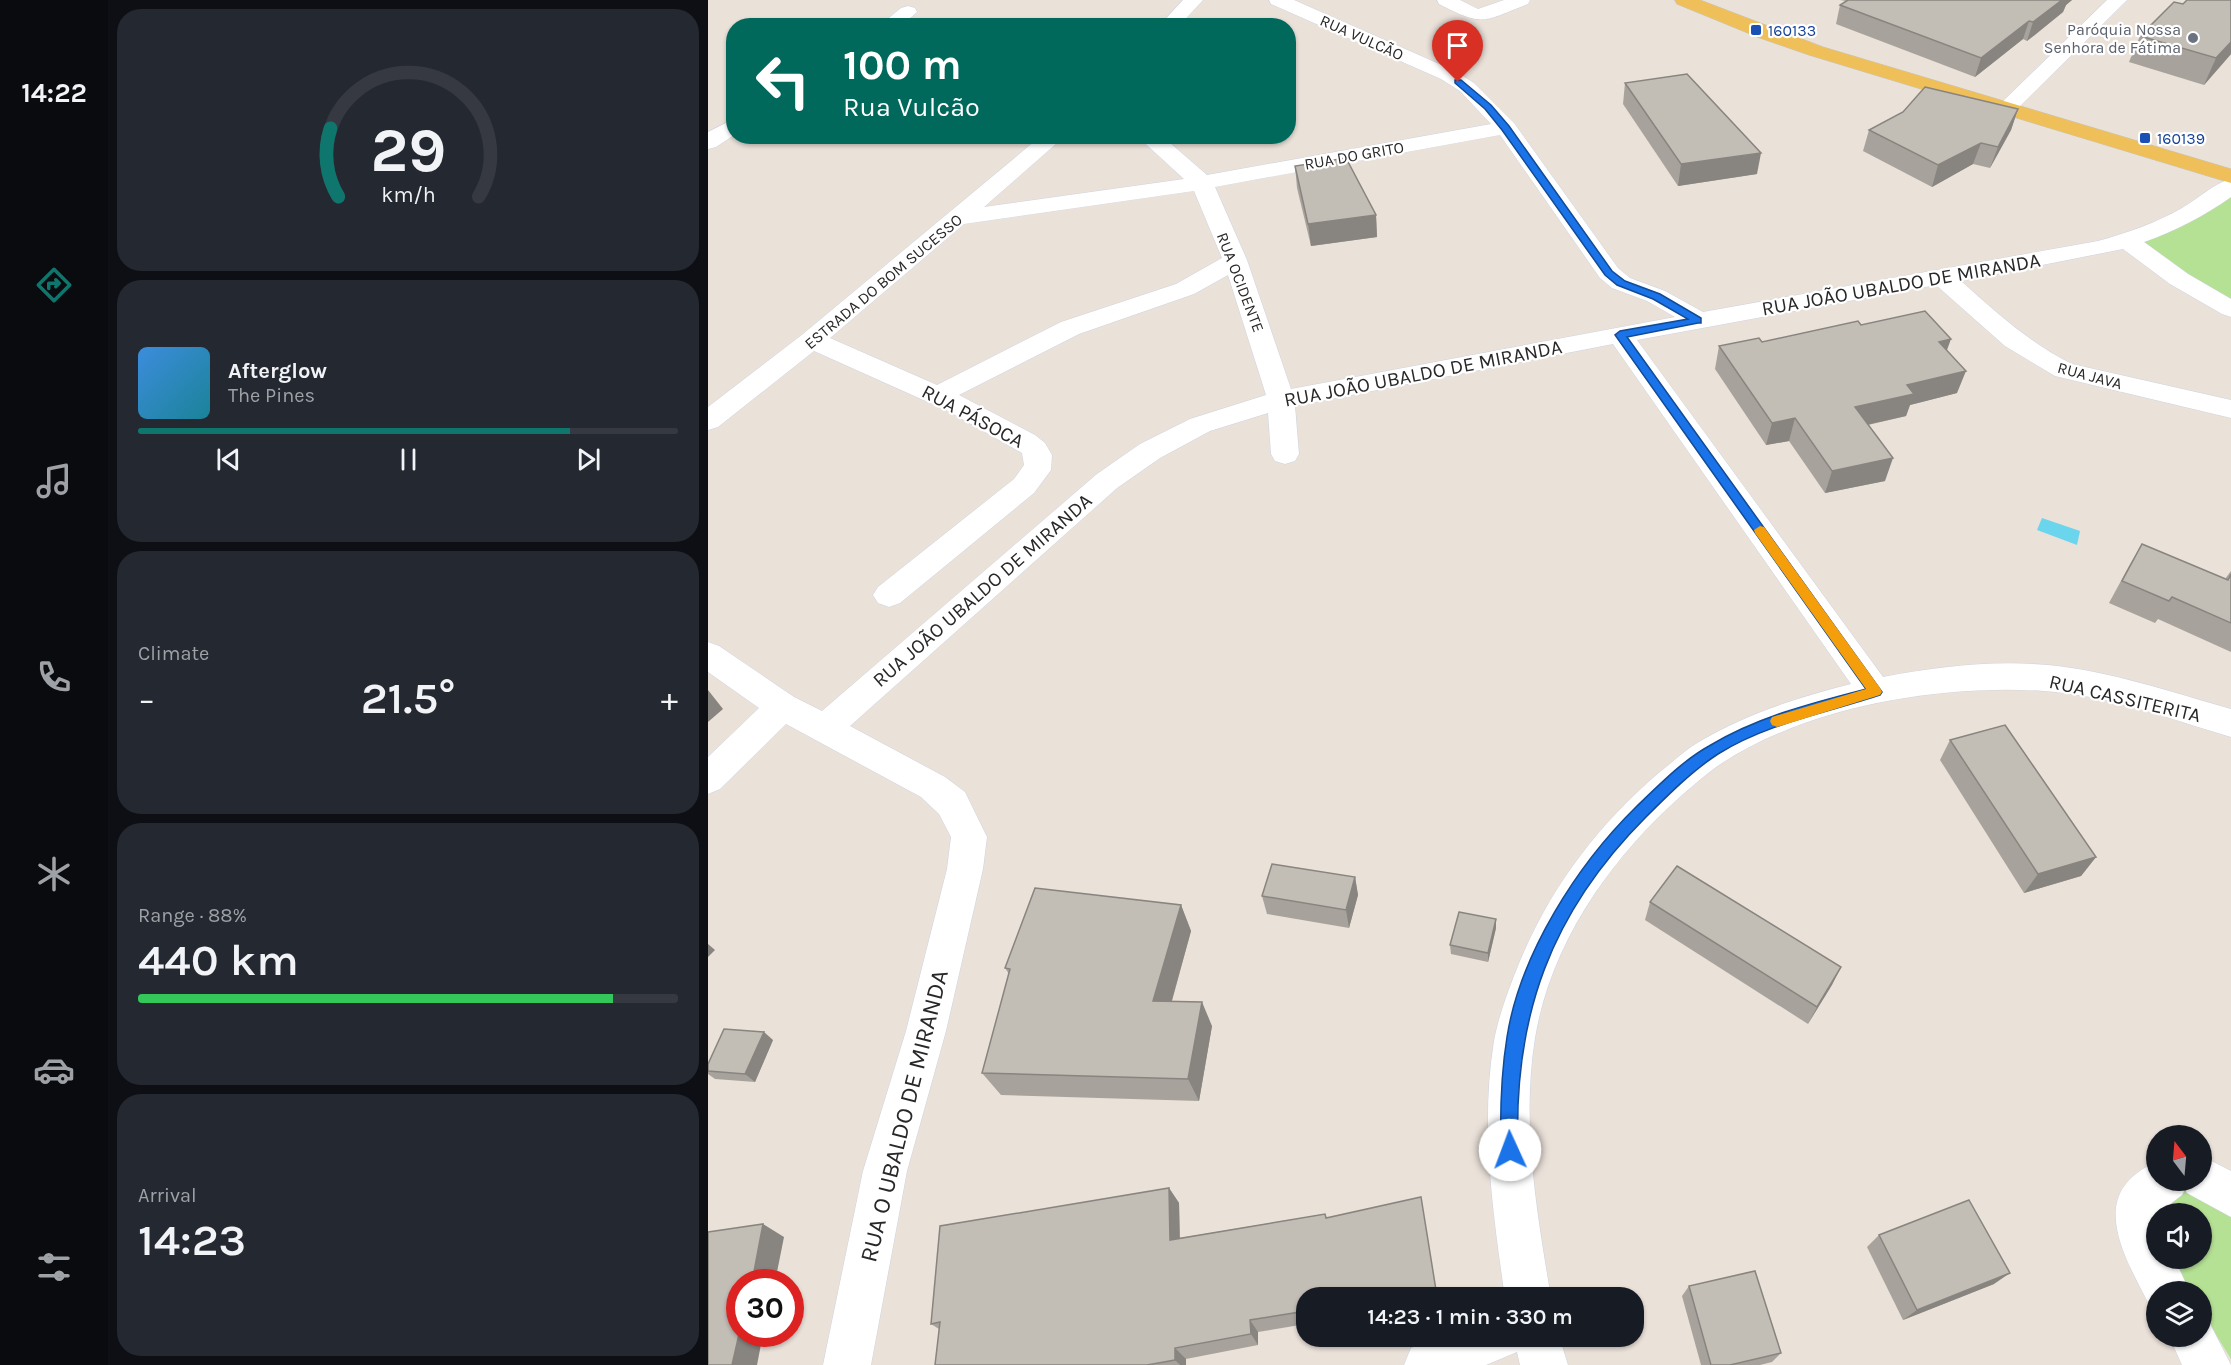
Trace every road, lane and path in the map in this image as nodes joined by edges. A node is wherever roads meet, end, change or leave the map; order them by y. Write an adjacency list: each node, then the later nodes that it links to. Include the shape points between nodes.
1 (1194, 0): 9 (street)
2 (1278, 0): 11 (street, RUA VULCÃO, via 1458,82)
3 (1446, 0): 4 (street, via 1482,15)
4 (1521, 0)
5 (1684, 0): 10 (main road, via 1767,34)
6 (2118, 0): 10 (street)
7 (908, 12): 8 (street)
8 (899, 18)
9 (1176, 18)
10 (2005, 110): 16 (main road)
11 (1506, 128): 17 (street, RUA DO GRITO); 24 (street, RUA VULCÃO, via 1609,273 1621,283 1656,296)
12 (726, 130): 13 (street)
13 (708, 142)
14 (1046, 144): 19 (street, ESTRADA DO BOM SUCESSO)
15 (1159, 144): 17 (street, RUA OCIDENTE)
16 (2231, 176)
17 (1202, 183): 19 (street, RUA DO GRITO); 21 (street, RUA OCIDENTE)
18 (2231, 186): 20 (street, RUA JOÃO UBALDO DE MIRANDA, via 2186,215)
19 (958, 218): 26 (street, ESTRADA DO BOM SUCESSO)
20 (2127, 241): 22 (street, RUA JOÃO UBALDO DE MIRANDA); 23 (street, via 2179,279)
21 (1235, 260): 27 (street, via 1185,289 1070,328); 28 (street, RUA OCIDENTE)
22 (1942, 277): 24 (street, RUA JOÃO UBALDO DE MIRANDA); 29 (street, RUA JAVA, via 2002,332 2046,362 2064,370)
23 (2231, 309)
24 (1698, 320): 25 (street, RUA JOÃO UBALDO DE MIRANDA)
25 (1620, 335): 28 (street, RUA JOÃO UBALDO DE MIRANDA); 34 (street)
26 (812, 340): 27 (street, RUA PÁSOCA); 30 (street, ESTRADA DO BOM SUCESSO)
27 (937, 396): 32 (street, RUA PÁSOCA, via 1022,440 1036,451 1038,466 1024,486)
28 (1281, 400): 31 (street, RUA OCIDENTE); 37 (street, RUA JOÃO UBALDO DE MIRANDA, via 1200,425 1127,466)
29 (2231, 409)
30 (708, 421)
31 (1285, 454)
32 (889, 595)
33 (708, 655): 35 (street, RUA O UBALDO DE MIRANDA)
34 (1875, 692): 36 (street, RUA CASSITERITA, via 1955,680 2024,677 2085,685); 43 (street, RUA CASSITERITA, via 1764,725 1713,750 1662,790 1612,840 1560,917 1533,975 1516,1035 1508,1108 1511,1192)
35 (782, 706): 37 (street, RUA O UBALDO DE MIRANDA); 38 (street)
36 (2231, 723)
37 (823, 730): 47 (street, RUA O UBALDO DE MIRANDA, via 933,787 952,803 969,837 926,1031 885,1171)
38 (708, 779)
39 (2212, 1184): 41 (street)
40 (2149, 1191): 42 (street, via 2136,1214 2148,1256)
41 (2231, 1195)
42 (2161, 1281)
43 (1526, 1287)
44 (1473, 1347): 48 (street)
45 (1539, 1347): 49 (street)
46 (2198, 1347): 50 (street)
47 (847, 1365)
48 (1428, 1365)
49 (1544, 1365)
50 (2207, 1365)

